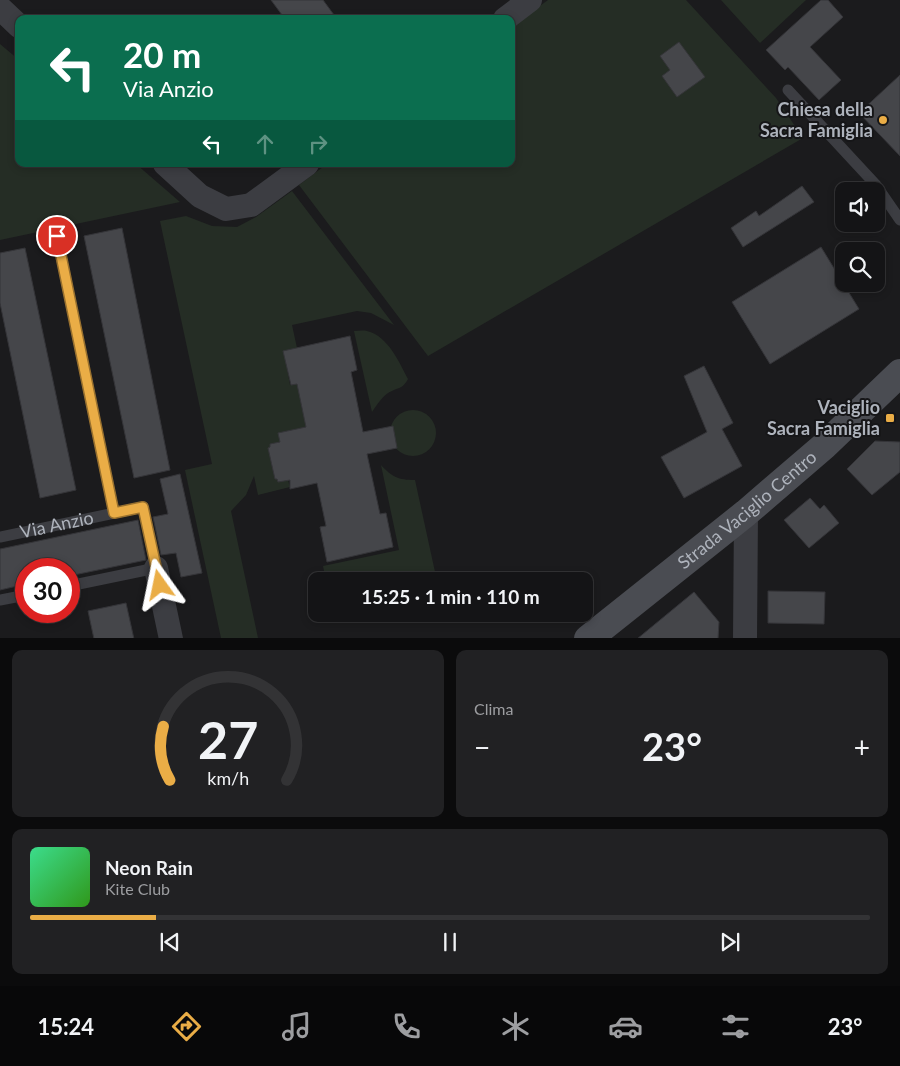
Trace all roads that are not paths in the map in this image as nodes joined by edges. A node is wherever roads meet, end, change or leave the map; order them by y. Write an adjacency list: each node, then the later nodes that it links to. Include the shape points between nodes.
1 (530, 0): 3 (street)
2 (0, 8): 4 (street)
3 (510, 15)
4 (15, 22)
5 (788, 90): 8 (lane, via 876,185)
6 (169, 167): 7 (street, via 200,196 226,209 251,205)
7 (303, 167)
8 (899, 217)
9 (57, 236): 11 (lane, Via Anzio)
10 (900, 373): 12 (street, Strada Vaciglio Centro, via 824,446)
11 (114, 513): 13 (lane, Via Anzio); 14 (lane, Via Anzio, via 143,507)
12 (746, 513): 19 (street, Strada Vaciglio Centro); 20 (street)
13 (0, 537)
14 (156, 568): 15 (lane); 18 (street, Via Anzio)
15 (80, 584)
16 (15, 597): 17 (lane)
17 (0, 600)
18 (171, 638)
19 (588, 638)
20 (745, 638)

